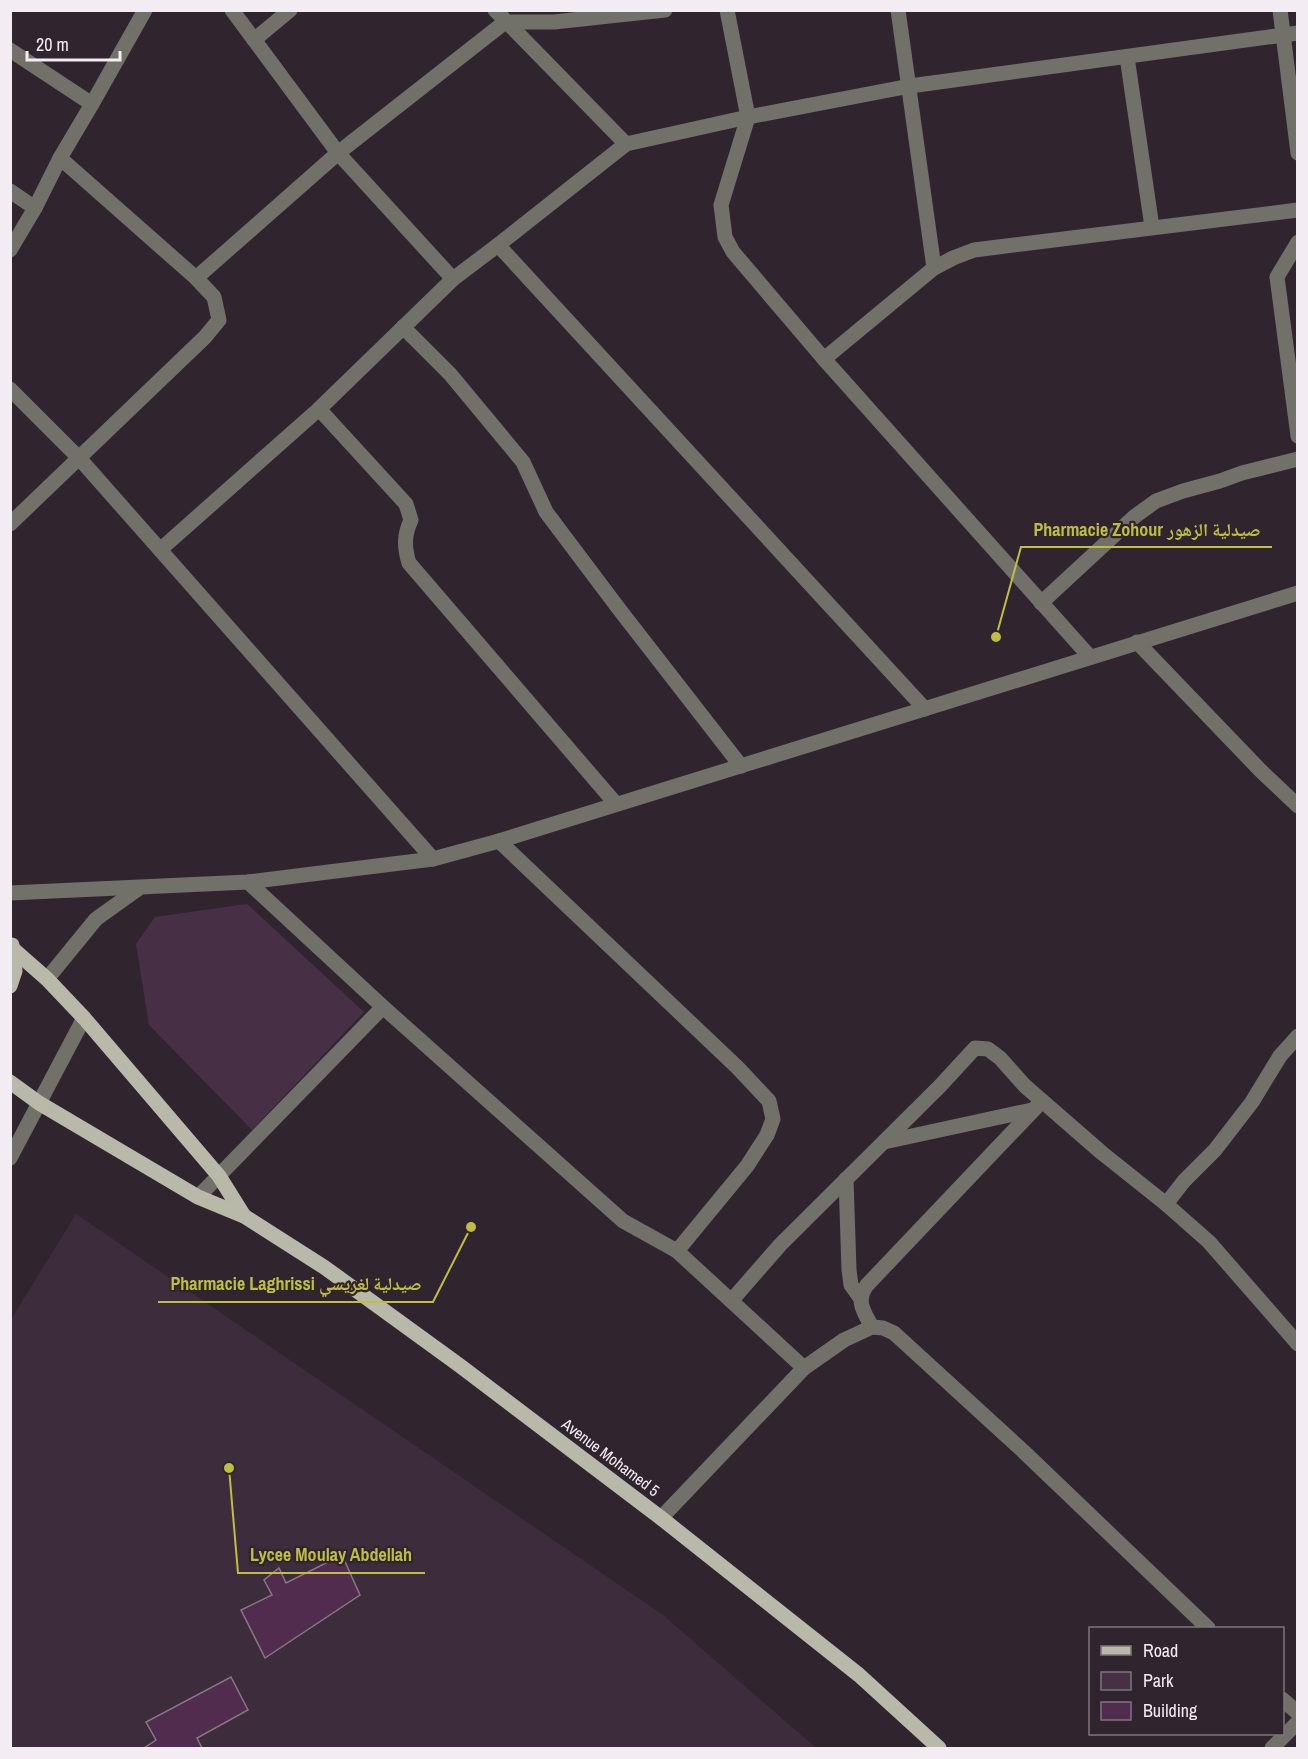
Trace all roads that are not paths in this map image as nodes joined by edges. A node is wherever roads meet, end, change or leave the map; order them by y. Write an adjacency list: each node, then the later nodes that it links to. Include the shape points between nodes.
1 (144, 10): 14 (street)
2 (232, 10): 10 (street)
3 (290, 10): 10 (street)
4 (664, 10): 8 (street, via 554,22)
5 (727, 10): 15 (street)
6 (898, 10): 13 (street)
7 (1280, 10): 9 (street)
8 (500, 16): 16 (street); 17 (street)
9 (1290, 35): 12 (street); 18 (street)
10 (254, 40): 17 (street)
11 (10, 50): 14 (street)
12 (1127, 57): 13 (street); 23 (street)
13 (909, 86): 15 (street); 27 (street)
14 (93, 104): 19 (street)
15 (748, 117): 16 (street); 31 (street, via 721,205 725,237)
16 (626, 144): 25 (street)
17 (338, 153): 28 (street); 29 (street)
18 (1298, 153)
19 (60, 158): 21 (street); 28 (street)
20 (10, 191): 21 (street)
21 (36, 208): 26 (street)
22 (1298, 210): 23 (street)
23 (1152, 227): 27 (street, via 974,250)
24 (1298, 242): 34 (street, via 1277,277)
25 (498, 245): 29 (street); 43 (street)
26 (10, 250)
27 (934, 268): 31 (street)
28 (196, 278): 35 (street, via 214,297 219,320)
29 (453, 279): 30 (street)
30 (403, 327): 33 (street); 44 (street, via 450,374 523,462 546,512)
31 (824, 359): 40 (street)
32 (10, 389): 35 (street)
33 (319, 409): 38 (street); 45 (street, via 406,504 411,520 405,532 404,549 409,563)
34 (1298, 436)
35 (79, 458): 37 (street); 38 (street)
36 (1298, 459): 40 (street, via 1156,501)
37 (10, 524)
38 (161, 549): 48 (street)
39 (1298, 593): 41 (street)
40 (1041, 603): 42 (street)
41 (1137, 642): 42 (street); 46 (street)
42 (1090, 657): 43 (street)
43 (925, 709): 44 (street)
44 (741, 766): 45 (street)
45 (616, 804): 47 (street)
46 (1298, 806)
47 (499, 841): 48 (street); 68 (street, via 769,1101 773,1119 767,1135 747,1166)
48 (433, 859): 49 (street)
49 (248, 882): 50 (street); 55 (street)
50 (139, 889): 51 (street); 53 (street, via 96,919)
51 (10, 893)
52 (12, 946): 53 (main road); 54 (main road, via 15,971)
53 (47, 979): 56 (main road)
54 (10, 986)
55 (383, 1007): 63 (street); 68 (street, via 623,1221)
56 (84, 1018): 59 (street); 63 (main road)
57 (1298, 1036): 66 (street, via 1215,1150)
58 (10, 1082): 59 (main road, Avenue Mohamed 5)
59 (39, 1103): 62 (street); 65 (main road, Avenue Mohamed 5)
60 (1037, 1105): 61 (street); 61 (street, via 1000,1058 988,1049 975,1048); 66 (street); 69 (street, via 867,1285)
61 (884, 1142): 64 (street)
62 (10, 1158)
63 (219, 1176): 65 (street); 67 (main road)
64 (846, 1179): 69 (street, via 849,1270); 70 (street)
65 (198, 1197): 67 (main road, Avenue Mohamed 5)
66 (1166, 1204): 72 (street, via 1209,1242)
67 (244, 1216): 74 (main road, Avenue Mohamed 5, via 324,1267)
68 (677, 1251): 70 (street)
69 (861, 1299): 71 (street)
70 (732, 1300): 73 (street)
71 (872, 1327): 73 (street, via 844,1340); 75 (street, via 894,1333 911,1347)
72 (1298, 1344)
73 (804, 1368): 74 (street)
74 (661, 1518): 79 (main road, Avenue Mohamed 5, via 859,1675)
75 (1206, 1627)
76 (1284, 1701): 77 (street)
77 (1298, 1713)
78 (1298, 1722): 80 (street)
79 (939, 1749)
80 (1272, 1749)

